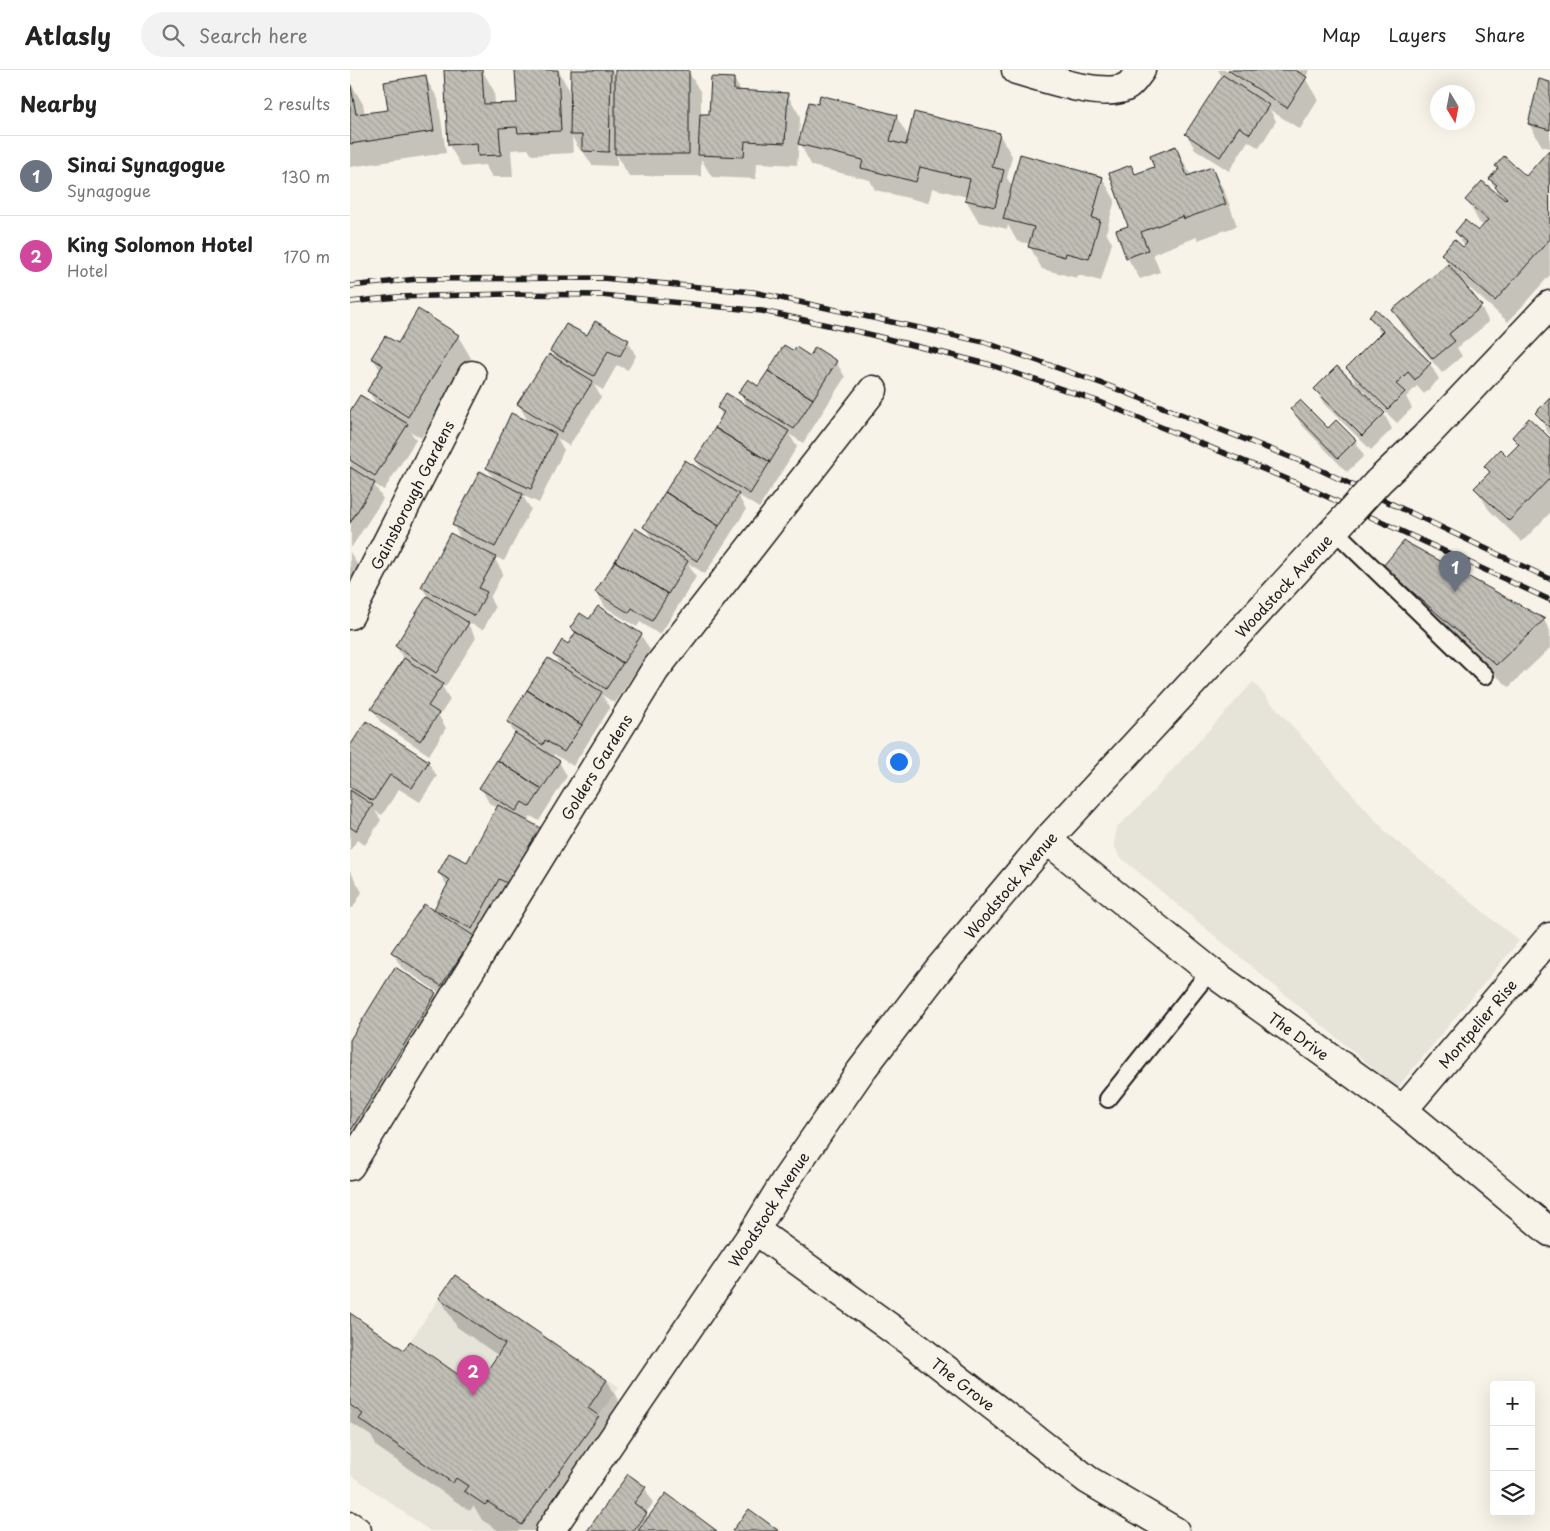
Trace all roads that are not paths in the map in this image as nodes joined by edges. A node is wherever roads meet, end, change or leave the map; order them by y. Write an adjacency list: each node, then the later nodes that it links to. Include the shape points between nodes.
1 (1016, 70): 2 (street, via 1101,91 1112,91)
2 (1134, 78)
3 (1550, 305): 6 (street, Woodstock Avenue, bridge)
4 (472, 375): 7 (street, Gainsborough Gardens)
5 (873, 390): 14 (street, Golders Gardens, via 655,670)
6 (1341, 522): 8 (lane); 9 (street, Woodstock Avenue)
7 (350, 615)
8 (1486, 676)
9 (1047, 840): 11 (street, The Drive); 15 (street, Woodstock Avenue, via 938,970 860,1072)
10 (1550, 937): 13 (street, Montpelier Rise)
11 (1210, 971): 12 (lane); 13 (street, The Drive)
12 (1108, 1099)
13 (1403, 1110): 16 (street, The Drive)
14 (350, 1166)
15 (755, 1230): 19 (street, Woodstock Avenue); 20 (street, The Grove, via 917,1347 1088,1480)
16 (1550, 1232)
17 (350, 1526): 18 (street)
18 (357, 1531)
19 (550, 1531)
20 (1175, 1531)

